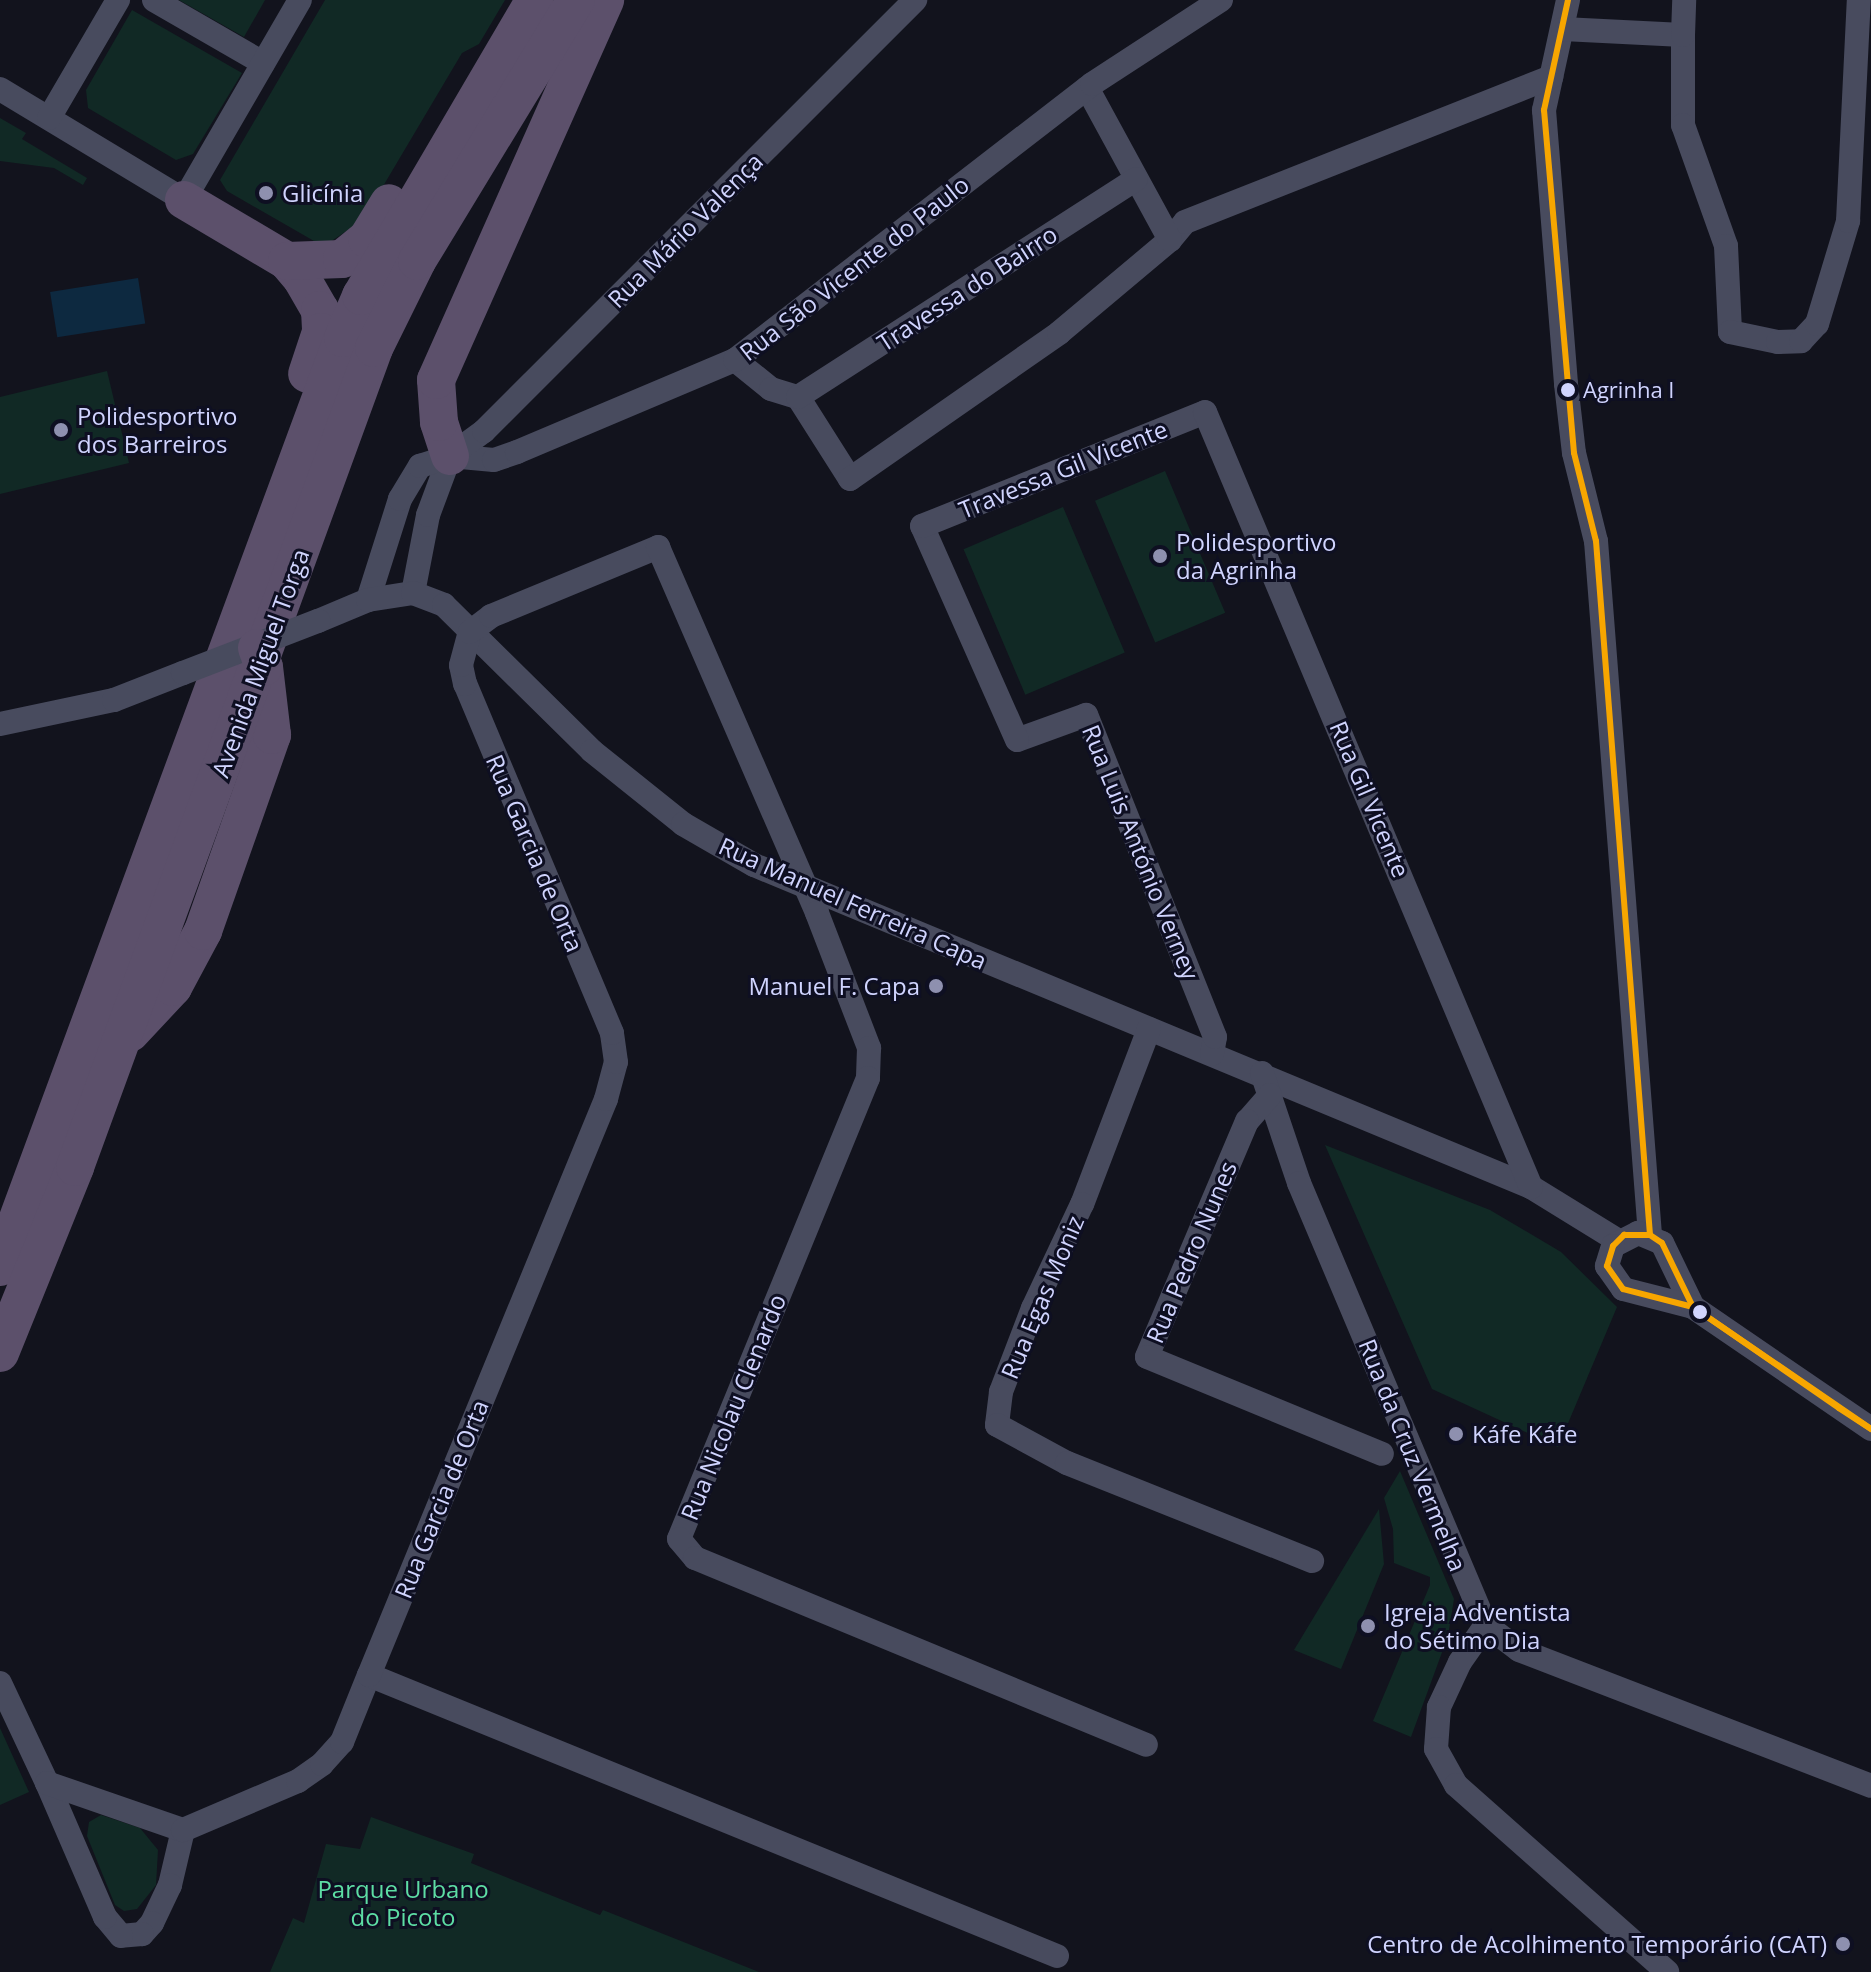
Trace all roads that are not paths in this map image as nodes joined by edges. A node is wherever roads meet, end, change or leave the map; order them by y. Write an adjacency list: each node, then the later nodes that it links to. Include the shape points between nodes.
1 (118, 0): 19 (street)
2 (154, 0): 14 (street)
3 (300, 0): 14 (street)
4 (535, 0): 15 (highway, Avenida Miguel Torga)
5 (576, 0): 37 (highway, Avenida Miguel Torga, via 424,249 374,348)
6 (605, 0): 27 (highway, via 436,380 439,422)
7 (915, 0): 27 (street, Rua Mário Valença, via 484,431)
8 (1221, 0): 17 (street, Rua São Vicente do Paulo)
9 (1568, 0): 12 (street)
10 (1684, 0): 13 (street)
11 (1859, 0): 13 (street, via 1848,221 1817,324 1801,341 1730,332 1726,246 1683,125)
12 (1563, 29): 13 (street); 16 (street)
13 (1683, 35)
14 (263, 63): 21 (street)
15 (489, 77): 23 (highway, via 455,94 367,239 342,259); 28 (highway, Avenida Miguel Torga, via 361,296)
16 (1551, 77): 22 (street, via 1185,222); 41 (street, via 1544,110 1566,384 1574,453 1596,541)
17 (1087, 88): 20 (street); 24 (street, Rua São Vicente do Paulo)
18 (0, 89): 19 (street)
19 (49, 118): 21 (street)
20 (1136, 179): 22 (street); 25 (street, Travessa do Bairro)
21 (184, 200): 23 (highway)
22 (1170, 240): 25 (street, via 1059,333 850,479)
23 (287, 261): 28 (highway, via 320,310 321,332 286,440)
24 (735, 360): 25 (street, via 771,389); 27 (street, Rua São Vicente do Paulo, via 494,460)
25 (798, 397)
26 (1205, 412): 29 (street, Travessa Gil Vicente); 40 (street, Rua Gil Vicente)
27 (450, 456): 30 (street, via 428,515); 31 (street, Rua Mário Valença, via 420,466 408,480)
28 (285, 498): 44 (highway, Avenida Miguel Torga)
29 (922, 526): 38 (street, Rua Luis António Verney, via 1017,740 1086,715 1215,1037)
30 (413, 593): 31 (street); 32 (street, Rua Manuel Ferreira Capa, via 444,605)
31 (368, 600): 33 (street, bridge)
32 (470, 632): 35 (street, Rua Manuel Ferreira Capa, via 592,751 683,824); 35 (street, via 491,616 658,547); 52 (street, Rua Garcia de Orta, via 461,665 465,684 612,1033 616,1062 606,1099)
33 (259, 654): 34 (street, bridge, via 183,673 114,700); 37 (highway, via 272,735 203,931 173,987)
34 (0, 724)
35 (805, 887): 36 (street, Rua Manuel Ferreira Capa); 54 (street, Rua Nicolau Clenardo, via 869,1048 868,1078 679,1539 695,1558)
36 (1149, 1029): 38 (street, Rua Manuel Ferreira Capa); 50 (street, Rua Egas Moniz, via 1082,1204 1001,1392 997,1425 1067,1463)
37 (120, 1043): 47 (highway, Avenida Miguel Torga)
38 (1212, 1054): 39 (street, Rua Manuel Ferreira Capa)
39 (1266, 1084): 40 (street, Rua Manuel Ferreira Capa); 49 (street, Rua Pedro Nunes, via 1147,1357); 51 (street, Rua da Cruz Vermelha, via 1299,1183)
40 (1531, 1187): 42 (street, Rua Manuel Ferreira Capa)
41 (1650, 1235): 42 (street); 43 (street)
42 (1617, 1240): 45 (street, via 1608,1256 1612,1279 1623,1289)
43 (1669, 1258): 45 (street, via 1665,1279); 46 (street)
44 (0, 1267)
45 (1646, 1293): 46 (street)
46 (1693, 1307): 48 (street)
47 (0, 1353)
48 (1871, 1429)
49 (1382, 1454)
50 (1312, 1561)
51 (1486, 1625): 56 (street, Rua da Cruz Vermelha, via 1519,1650); 59 (street, via 1460,1662 1439,1707 1436,1749 1456,1785)
52 (369, 1675): 57 (street, Rua Garcia de Orta, via 342,1742 322,1764 298,1781); 58 (street)
53 (0, 1683): 55 (street)
54 (1146, 1745)
55 (47, 1783): 57 (street); 57 (street, via 105,1917 121,1936 142,1934 152,1923 170,1885)
56 (1871, 1786)
57 (183, 1830)
58 (1057, 1956)
59 (1667, 1972)

